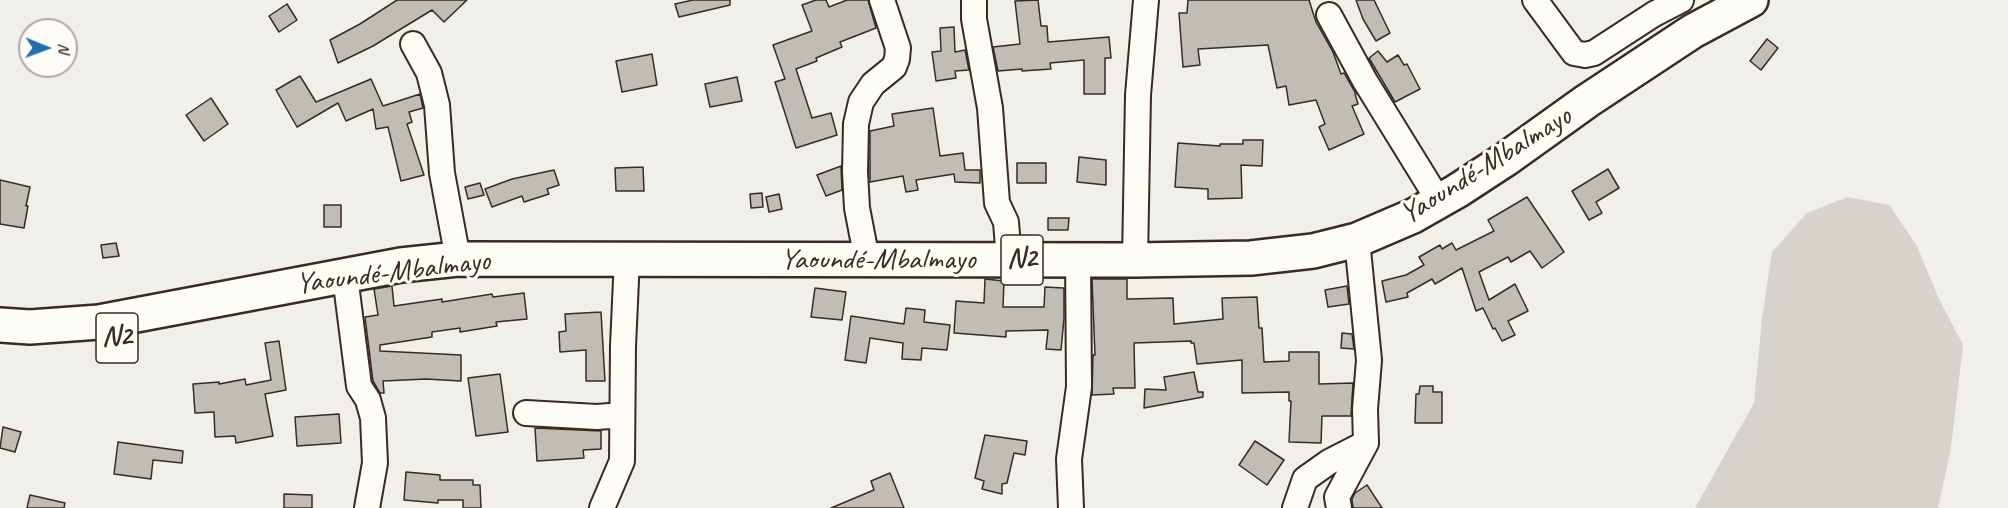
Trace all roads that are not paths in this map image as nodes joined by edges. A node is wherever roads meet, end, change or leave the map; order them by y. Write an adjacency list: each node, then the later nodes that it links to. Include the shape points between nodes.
1 (882, 0): 14 (street, via 898,48 897,59 861,102 856,124 857,208)
2 (974, 0): 15 (street, via 990,108 997,203 1006,222)
3 (1146, 0): 16 (street, via 1138,95)
4 (1536, 0): 5 (street, via 1574,53 1585,55)
5 (1681, 0)
6 (1751, 0): 9 (highway, Yaoundé-Mbalmayo / N2, via 1693,31)
7 (1329, 15): 9 (street)
8 (413, 44): 13 (street, via 429,73 437,105 442,172)
9 (1439, 201): 10 (highway, Yaoundé-Mbalmayo / N2)
10 (1357, 240): 16 (highway, Yaoundé-Mbalmayo / N2, via 1313,251 1251,258); 23 (street, via 1369,360)
11 (627, 258): 13 (highway, Yaoundé-Mbalmayo / N2); 14 (highway, Yaoundé-Mbalmayo / N2); 22 (street)
12 (1078, 258): 15 (highway, Yaoundé-Mbalmayo / N2); 16 (highway, Yaoundé-Mbalmayo / N2); 26 (street, via 1079,387 1069,459)
13 (458, 260): 17 (highway, Yaoundé-Mbalmayo / N2, via 401,265)
14 (867, 260): 15 (highway, Yaoundé-Mbalmayo / N2)
15 (1009, 260)
16 (1135, 260)
17 (345, 276): 18 (highway, Yaoundé-Mbalmayo / N2); 24 (street, via 359,386 373,418 375,463)
18 (226, 297): 19 (highway, Yaoundé-Mbalmayo / N2, via 99,322); 20 (highway, Yaoundé-Mbalmayo / N2, via 146,332 99,342)
19 (0, 325)
20 (0, 343)
21 (526, 413): 22 (street)
22 (622, 415): 25 (street, via 622,461)
23 (1366, 443): 27 (street, via 1305,479); 28 (street, via 1337,497)
24 (367, 508)
25 (602, 508)
26 (1071, 508)
27 (1295, 508)
28 (1339, 508)

